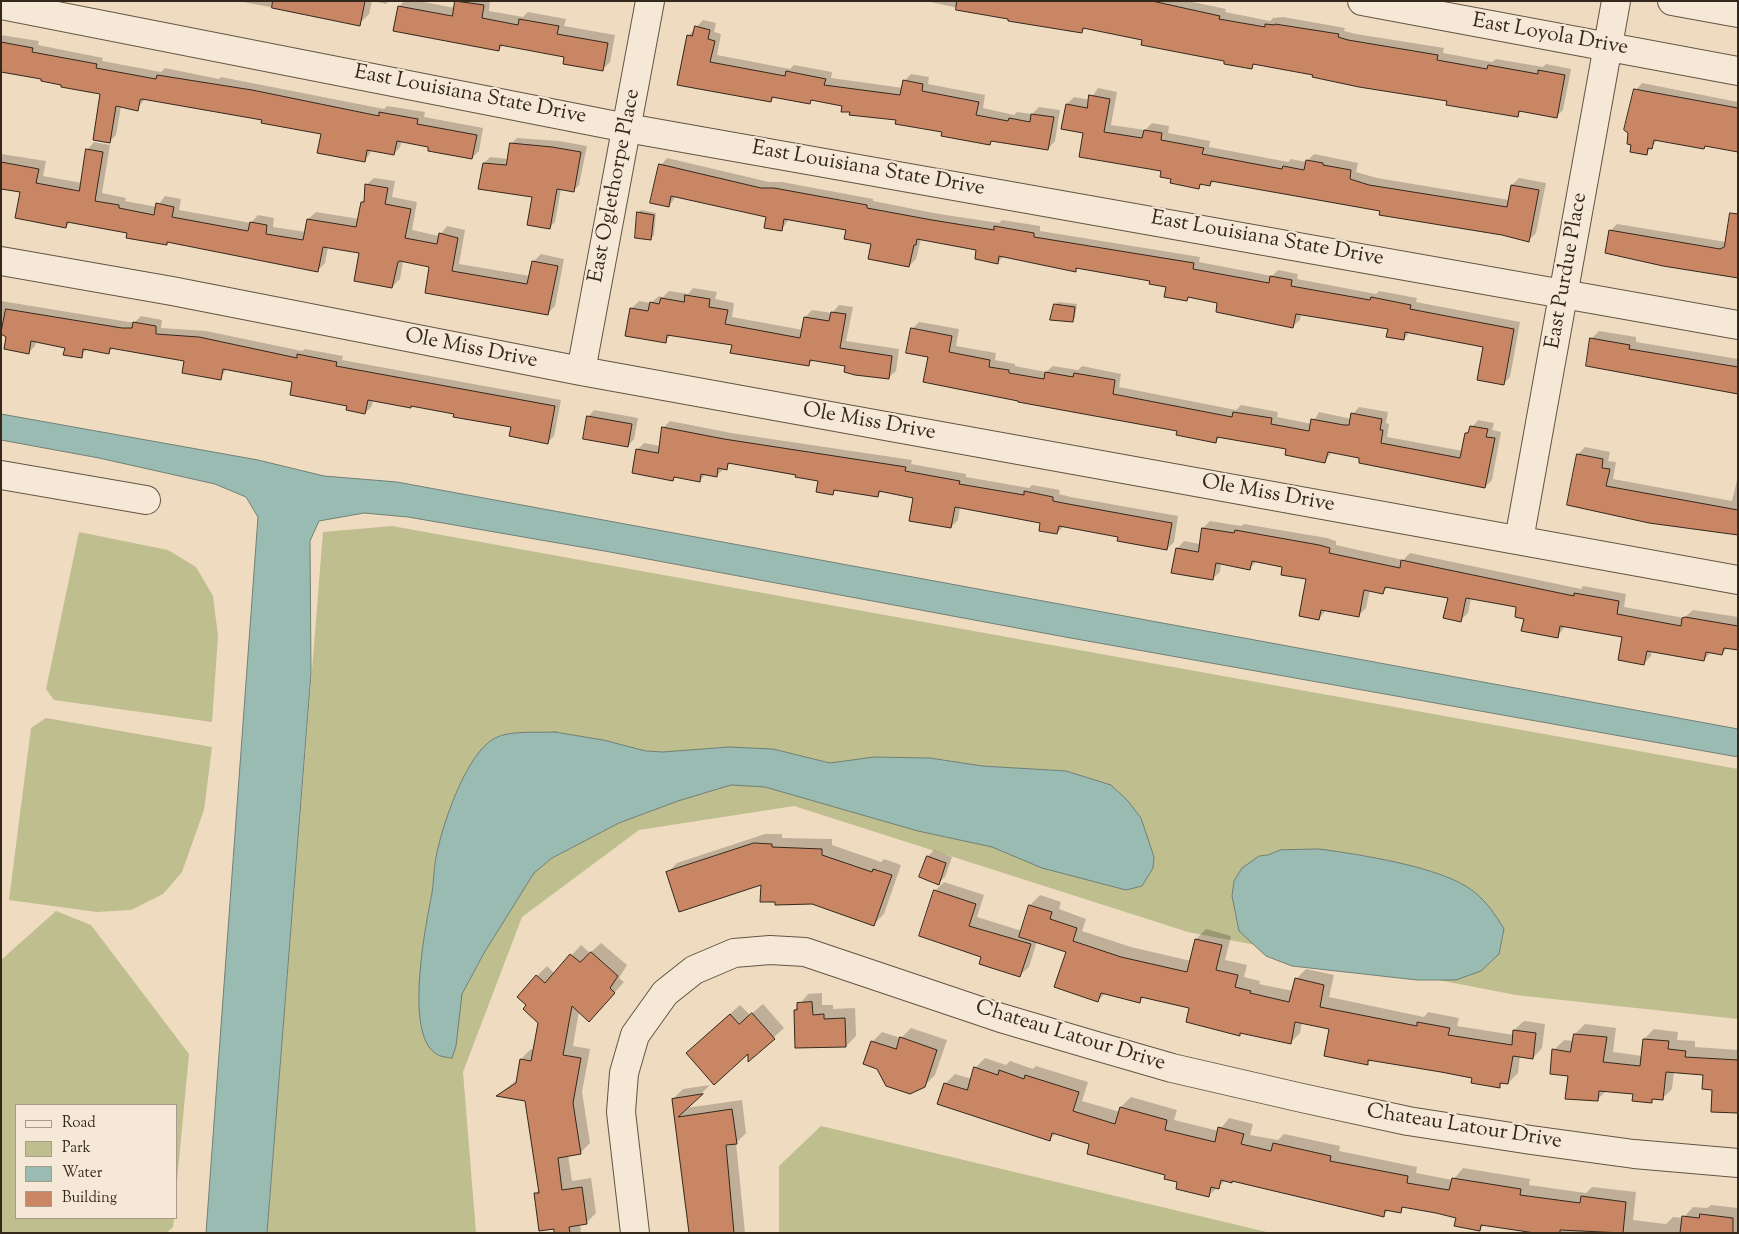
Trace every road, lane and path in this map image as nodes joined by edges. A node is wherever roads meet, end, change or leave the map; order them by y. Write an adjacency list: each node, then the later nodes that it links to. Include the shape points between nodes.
1 (650, 1): 9 (street, East Oglethorpe Place)
2 (1362, 1): 7 (street, East Loyola Drive)
3 (1616, 1): 7 (street, East Purdue Place)
4 (1672, 1): 6 (street)
5 (1, 5): 9 (street, East Louisiana State Drive)
6 (1738, 13)
7 (1608, 47): 8 (street, East Loyola Drive); 11 (street, East Purdue Place)
8 (1738, 71)
9 (627, 128): 11 (street, East Louisiana State Drive); 13 (street, East Oglethorpe Place)
10 (1, 261): 13 (street, Ole Miss Drive, via 172,291)
11 (1564, 293): 12 (street, East Louisiana State Drive); 16 (street, East Purdue Place)
12 (1738, 325)
13 (581, 372): 16 (street, Ole Miss Drive)
14 (1, 475): 15 (street)
15 (146, 500)
16 (1519, 540): 17 (street, Ole Miss Drive)
17 (1738, 580)
18 (1738, 1163): 19 (street, Chateau Latour Drive, via 1634,1154 1531,1140 1408,1121 1302,1098 1172,1068 1001,1018 805,952 770,950 734,953 694,970 665,993 635,1035 624,1073 621,1112)
19 (635, 1233)

